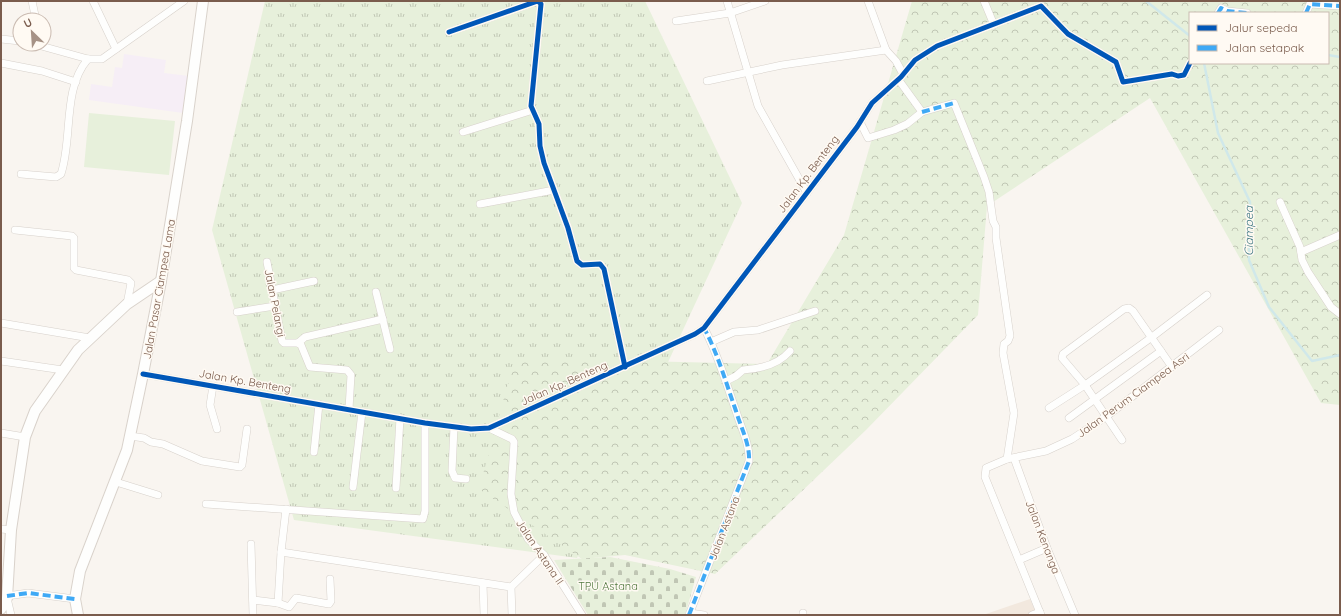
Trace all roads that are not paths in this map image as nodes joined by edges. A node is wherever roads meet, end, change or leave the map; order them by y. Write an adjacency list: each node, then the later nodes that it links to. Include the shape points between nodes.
1 (32, 1): 11 (street)
2 (93, 1): 21 (street)
3 (184, 1): 21 (street)
4 (203, 1): 43 (main road, Jalan Pasar Ciampea Lama)
5 (727, 1): 14 (street)
6 (765, 1): 14 (street)
7 (868, 1): 22 (street)
8 (984, 1): 16 (street)
9 (1340, 6): 13 (street, via 1310,4)
10 (1220, 11): 12 (street)
11 (34, 12)
12 (1237, 12)
13 (1306, 12)
14 (730, 13): 15 (street); 26 (street)
15 (676, 21)
16 (994, 25): 25 (street, Jalan Kp. Benteng, via 1041,6 1068,34 1116,62 1123,82 1172,74 1184,75); 27 (street, Jalan Kp. Benteng, via 937,46 915,60)
17 (449, 32): 30 (street, via 538,1 541,4 531,101)
18 (1, 39): 19 (street)
19 (12, 41)
20 (52, 48): 23 (street)
21 (116, 49): 23 (street, via 102,59)
22 (886, 50): 26 (street); 27 (street, via 896,61)
23 (88, 59): 29 (street, via 80,70)
24 (1, 63): 29 (street, via 42,71)
25 (1190, 64)
26 (748, 72): 28 (street); 36 (street, via 758,106)
27 (900, 77): 31 (street); 32 (street, Jalan Kp. Benteng, via 872,103)
28 (707, 81)
29 (76, 82): 34 (street, via 61,174 56,177)
30 (533, 110): 33 (street); 35 (street, via 539,124 541,154)
31 (922, 112): 32 (street, via 907,124 868,138); 90 (street, via 954,103 989,192 1010,336 1004,344 1003,353 1014,413)
32 (860, 122): 36 (street, Jalan Kp. Benteng)
33 (463, 132)
34 (21, 174)
35 (554, 190): 38 (street); 65 (street, via 579,264 600,264 604,269)
36 (807, 193): 55 (street, Jalan Kp. Benteng)
37 (1280, 202): 41 (street)
38 (480, 204)
39 (15, 230): 48 (street, via 72,236 74,268 128,280 130,284)
40 (1340, 235): 41 (street)
41 (1301, 252): 52 (street, via 1308,272 1331,307)
42 (267, 262): 45 (street, Jalan Pelangi)
43 (161, 281): 48 (main road); 68 (main road, Jalan Pasar Ciampea Lama)
44 (314, 281): 45 (street)
45 (272, 290): 49 (street, Jalan Pelangi)
46 (376, 292): 53 (street)
47 (1207, 295): 57 (street)
48 (127, 304): 58 (main road)
49 (275, 306): 50 (street); 60 (street, Jalan Pelangi, via 282,341 287,344)
50 (237, 312)
51 (815, 312): 59 (street, via 758,330 734,332)
52 (1340, 314)
53 (383, 319): 60 (street, via 305,337); 61 (street)
54 (1, 323): 58 (street)
55 (704, 328): 59 (street, Jalan Astana); 65 (street, Jalan Kp. Benteng)
56 (1219, 330): 66 (street, Jalan Perum Ciampea Asri)
57 (1152, 337): 62 (street); 70 (street); 70 (street, via 1133,311 1129,308 1124,309 1062,356)
58 (90, 338): 67 (main road)
59 (711, 342): 69 (street, Jalan Astana)
60 (298, 343): 75 (street, Jalan Pelangi, via 310,366 350,372)
61 (390, 349)
62 (1161, 350): 66 (street); 72 (street)
63 (790, 351): 69 (street, via 771,365 743,370)
64 (1, 361): 67 (street)
65 (625, 367): 82 (street, Jalan Kp. Benteng)
66 (1172, 367): 77 (street, Jalan Perum Ciampea Asri)
67 (63, 370): 87 (main road, via 35,411)
68 (143, 374): 71 (street, Jalan Kp. Benteng); 86 (main road, Jalan Pasar Ciampea Lama)
69 (726, 381): 112 (street, Jalan Astana, via 749,453 747,468)
70 (1085, 385): 72 (street); 74 (street)
71 (213, 386): 73 (street, Jalan Kp. Benteng); 83 (street, via 210,405)
72 (1095, 400): 77 (street); 79 (street)
73 (319, 404): 75 (street, Jalan Kp. Benteng); 89 (street)
74 (1049, 408)
75 (348, 409): 76 (street, Jalan Kp. Benteng)
76 (362, 412): 78 (street, Jalan Kp. Benteng); 93 (street)
77 (1107, 416): 88 (street); 90 (street, Jalan Perum Ciampea Asri, via 1059,446)
78 (400, 418): 80 (street, Jalan Kp. Benteng); 94 (street)
79 (1069, 418)
80 (425, 423): 81 (street, Jalan Kp. Benteng); 97 (street, via 423,519)
81 (454, 427): 82 (street, Jalan Kp. Benteng); 91 (street, via 452,471 455,478)
82 (489, 428): 102 (street, Jalan Astana II, via 514,442 511,502 528,539)
83 (217, 429)
84 (247, 429): 86 (street, via 240,467 202,461 164,444)
85 (1, 433): 87 (street)
86 (130, 436): 92 (main road, Jalan Pasar Ciampea Lama)
87 (25, 437): 98 (main road)
88 (1122, 440)
89 (314, 452)
90 (1010, 459): 100 (street, Jalan Kenanga); 103 (street, Jalan Perum Ciampea Asri, via 986,468 985,472)
91 (466, 479)
92 (116, 482): 95 (street); 108 (main road, Jalan Pasar Ciampea Lama, via 80,571)
93 (353, 487)
94 (396, 488)
95 (158, 495)
96 (206, 504): 97 (street)
97 (286, 510): 101 (street)
98 (6, 529): 107 (main road)
99 (251, 544): 109 (street)
100 (1047, 548): 103 (street); 122 (street, Jalan Kenanga)
101 (281, 552): 105 (street); 110 (street)
102 (544, 555): 106 (street); 119 (street, Jalan Astana II)
103 (1019, 560): 113 (street, Jalan Perum Ciampea Asri)
104 (330, 579): 110 (street, via 329,604 296,598 289,607)
105 (483, 583): 106 (street); 117 (street)
106 (511, 587): 118 (street)
107 (7, 597): 108 (street, via 28,593); 111 (main road); 114 (street)
108 (75, 598): 115 (main road, Jalan Pasar Ciampea Lama)
109 (253, 600): 110 (street); 116 (street)
110 (278, 603)
111 (1, 610)
112 (690, 614): 120 (street)
113 (1040, 614): 121 (street)
114 (11, 615)
115 (78, 615)
116 (253, 615)
117 (484, 615)
118 (512, 615)
119 (582, 615)
120 (704, 615)
121 (1032, 615)
122 (1075, 615)

